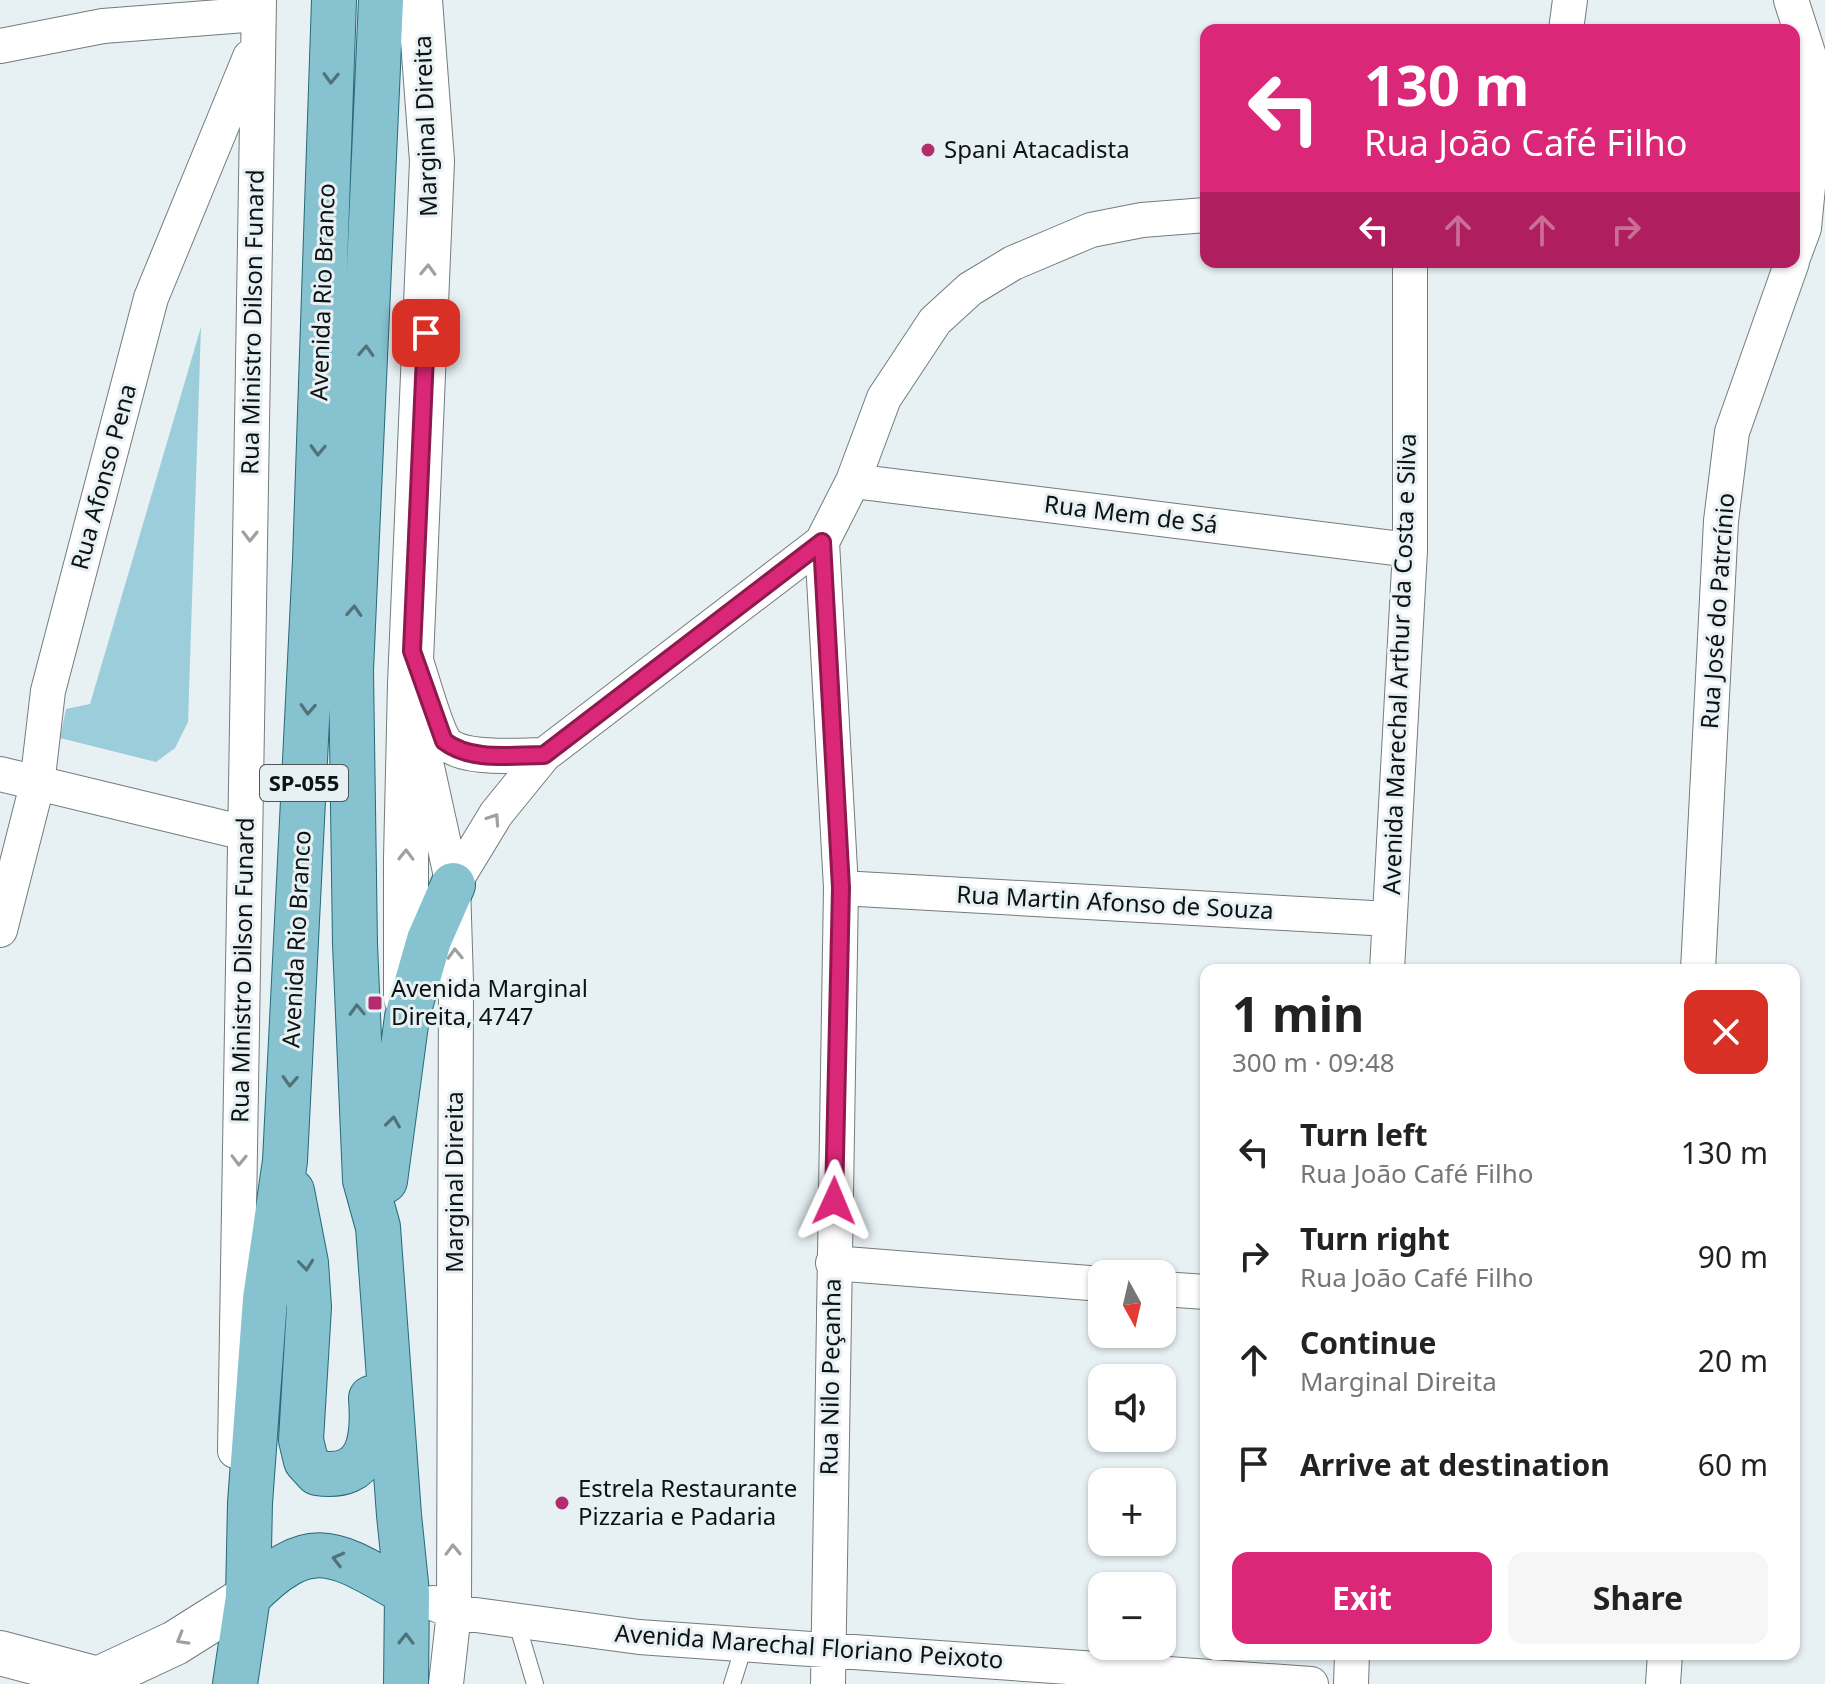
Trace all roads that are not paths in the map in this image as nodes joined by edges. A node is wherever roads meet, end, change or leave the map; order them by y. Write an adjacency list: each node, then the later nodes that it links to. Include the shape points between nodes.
1 (334, 0): 30 (main road, Avenida Rio Branco / SP-055, one-way to 30, via 315,560)
2 (381, 0): 31 (main road, Avenida Rio Branco / SP-055, one-way to 2, via 354,930 351,670)
3 (420, 0): 18 (street, Marginal Direita, one-way to 3, via 432,161)
4 (1570, 0): 7 (street)
5 (1791, 0): 8 (street)
6 (258, 18): 10 (street, via 103,26); 21 (street, Rua Afonso Pena, via 151,298 48,691); 22 (street, Rua Ministro Dilson Funard, one-way to 22)
7 (1567, 24)
8 (1799, 24)
9 (1800, 28): 12 (street, via 1810,59 1812,146)
10 (0, 46)
11 (1200, 215): 15 (street, via 1091,230 1013,263 970,289 935,321 884,398)
12 (1800, 239)
13 (1410, 268): 17 (street, Avenida Marechal Arthur da Costa e Silva)
14 (1790, 268): 28 (street, Rua José do Patrcínio, via 1732,432 1721,521)
15 (853, 481): 16 (street); 17 (street, Rua Mem de Sá)
16 (822, 542): 19 (street); 24 (street, Rua Nilo Peçanha)
17 (1410, 550): 25 (street, Avenida Marechal Arthur da Costa e Silva)
18 (411, 667): 19 (street, via 444,741 456,750); 23 (street, Marginal Direita); 29 (street, Marginal Direita, one-way to 18)
19 (544, 755): 23 (street, one-way to 19, via 496,814)
20 (0, 774): 21 (street)
21 (37, 785): 22 (street); 26 (street, Rua Afonso Pena)
22 (245, 833): 37 (street, Rua Ministro Dilson Funard, one-way to 37, via 235,1501)
23 (453, 885): 29 (main road, via 429,940); 39 (street, Marginal Direita, one-way to 23)
24 (841, 888): 25 (street, Rua Martin Afonso de Souza); 33 (street, Rua Nilo Peçanha)
25 (1389, 919): 27 (street, Avenida Marechal Arthur da Costa e Silva)
26 (0, 930)
27 (1387, 964)
28 (1698, 964)
29 (407, 1017): 32 (main road, one-way to 29)
30 (285, 1161): 31 (main road, one-way to 31, via 299,1216 309,1307 301,1440 306,1461 327,1475 361,1462 371,1441); 37 (main road, Avenida Rio Branco / SP-055, via 264,1310)
31 (365, 1180): 32 (main road, Avenida Rio Branco / SP-055)
32 (378, 1227): 38 (main road, Avenida Rio Branco / SP-055)
33 (833, 1263): 34 (street); 42 (street, Rua Nilo Peçanha)
34 (1088, 1283)
35 (1176, 1290): 36 (street)
36 (1200, 1292)
37 (247, 1581): 38 (main road, one-way to 37, via 348,1561 313,1555); 46 (street, one-way to 46, via 175,1643); 48 (main road, Avenida Rio Branco / SP-055)
38 (407, 1593): 39 (street, Avenida Marechal Floriano Peixoto); 49 (main road, SP-055, one-way to 38)
39 (454, 1612): 40 (street, Avenida Marechal Floriano Peixoto); 50 (street, Marginal Direita)
40 (516, 1619): 41 (street, Avenida Marechal Floriano Peixoto, via 639,1637); 51 (lane)
41 (745, 1643): 42 (street, Avenida Marechal Floriano Peixoto); 52 (lane)
42 (828, 1649): 47 (street, Avenida Marechal Floriano Peixoto); 53 (street, Rua Nilo Peçanha)
43 (0, 1653): 46 (street)
44 (1352, 1660): 55 (street)
45 (1665, 1660): 56 (street)
46 (101, 1681)
47 (1219, 1681): 54 (street, Avenida Marechal Floriano Peixoto)
48 (235, 1684)
49 (406, 1684)
50 (446, 1684)
51 (535, 1684)
52 (732, 1684)
53 (828, 1684)
54 (1311, 1684)
55 (1351, 1684)
56 (1663, 1684)

